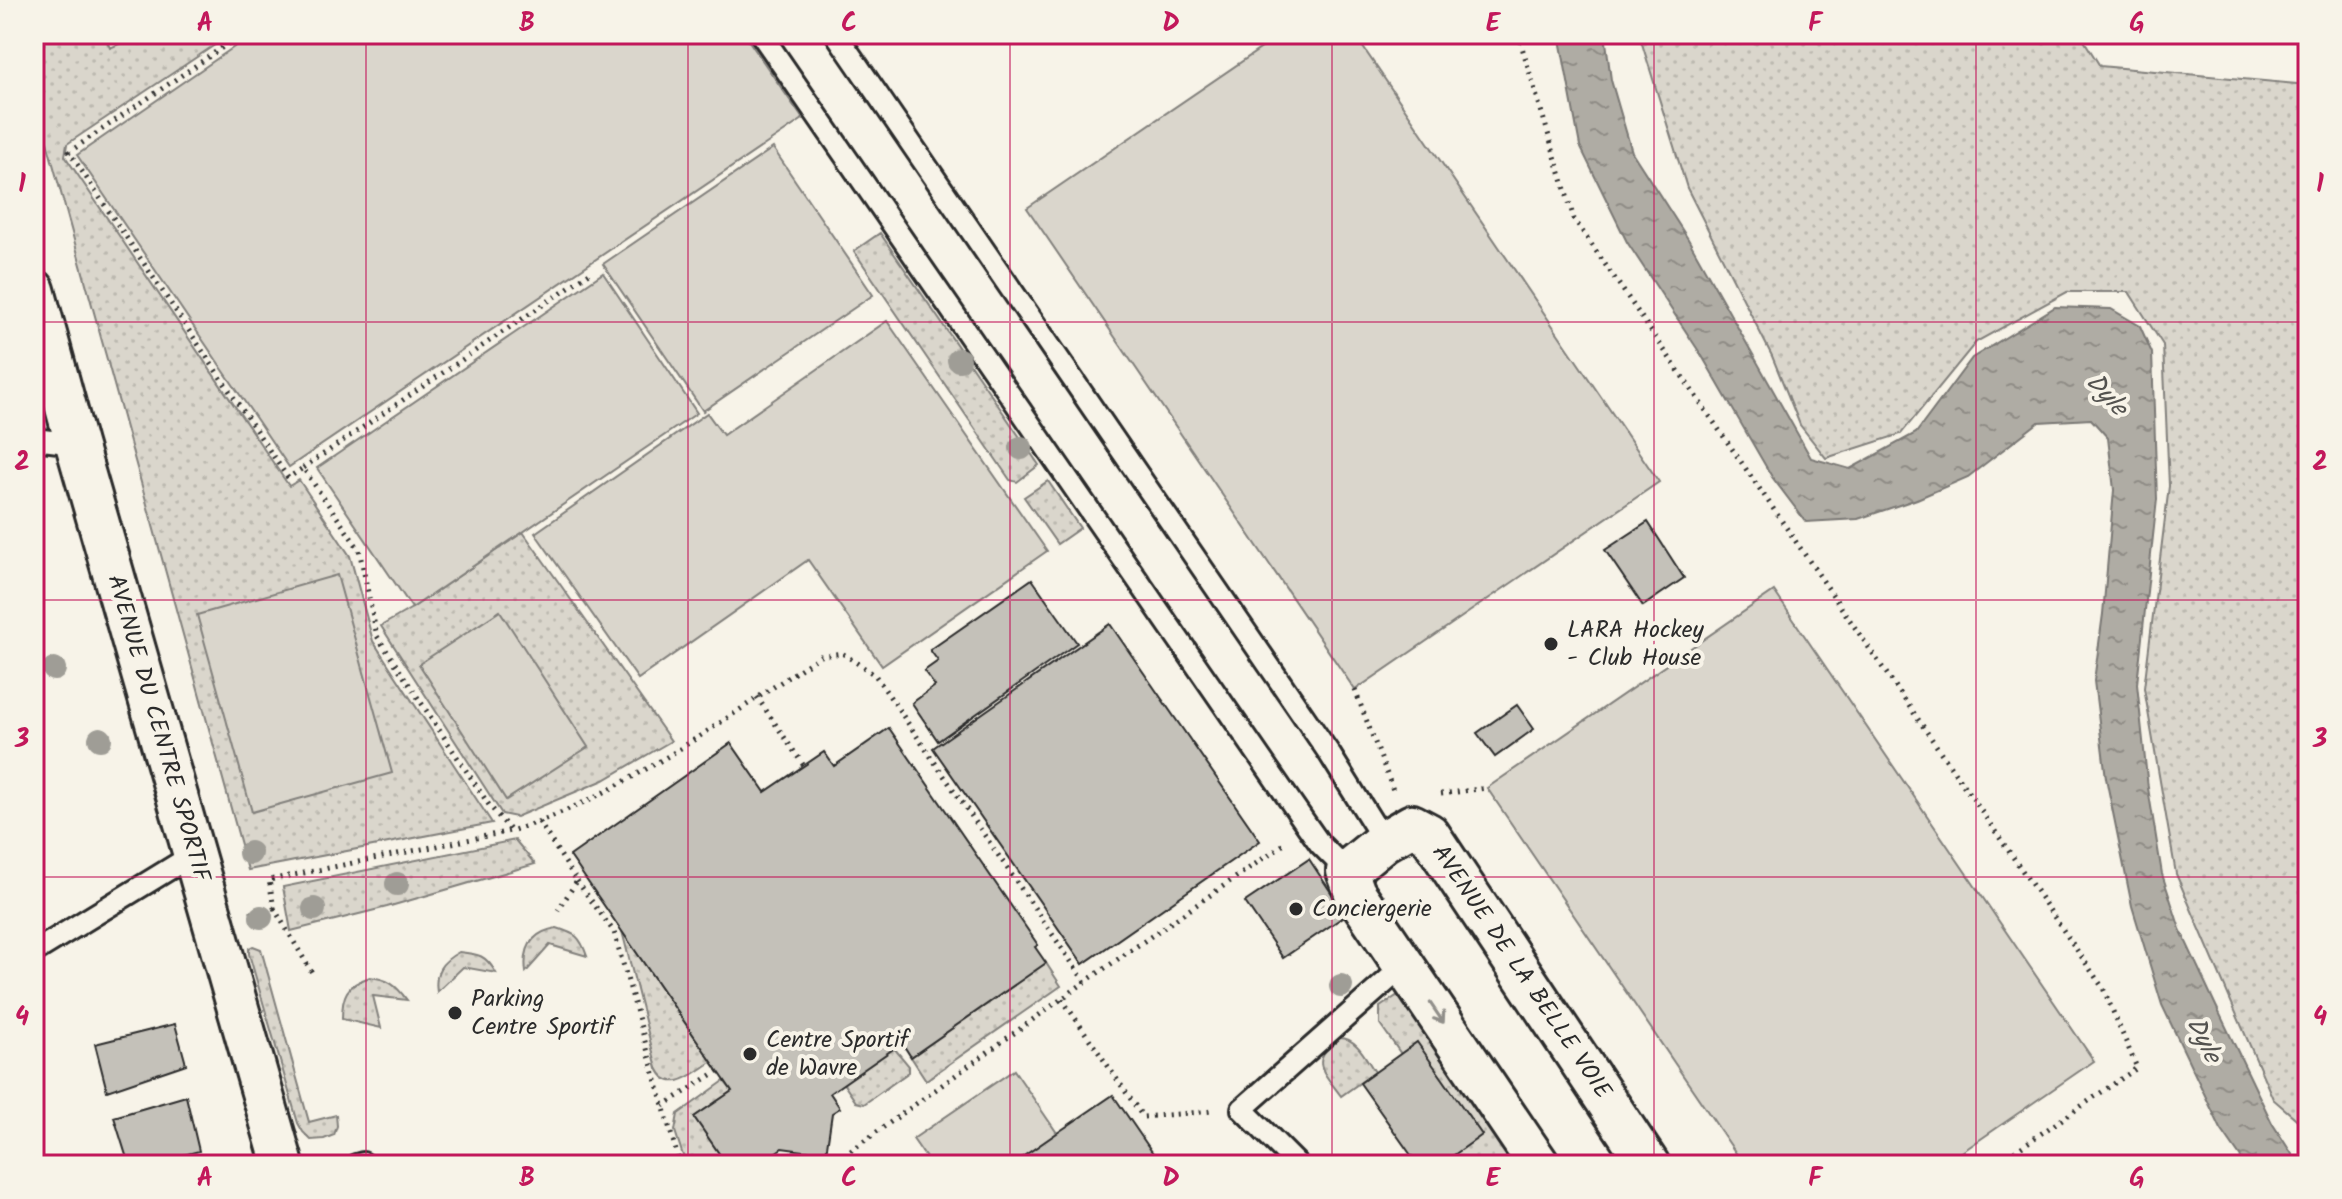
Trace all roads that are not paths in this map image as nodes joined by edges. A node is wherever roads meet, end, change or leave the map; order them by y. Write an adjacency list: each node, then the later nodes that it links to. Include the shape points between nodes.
1 (761, 34): 8 (lane, via 1308,827)
2 (836, 34): 6 (lane)
3 (34, 290): 5 (street, AVENUE DU CENTRE SPORTIF)
4 (34, 439): 5 (lane)
5 (76, 444): 7 (street, AVENUE DU CENTRE SPORTIF)
6 (1378, 830): 8 (street, AVENUE DE LA BELLE VOIE); 14 (street, AVENUE DE LA BELLE VOIE, via 1412,825 1429,834)
7 (194, 854): 9 (lane); 11 (street, AVENUE DU CENTRE SPORTIF)
8 (1347, 871): 10 (street, via 1355,893)
9 (34, 952)
10 (1407, 968): 12 (lane, via 1242,1109); 13 (street, one-way to 13)
11 (283, 1165)
12 (1298, 1165)
13 (1539, 1165)
14 (1649, 1165)

